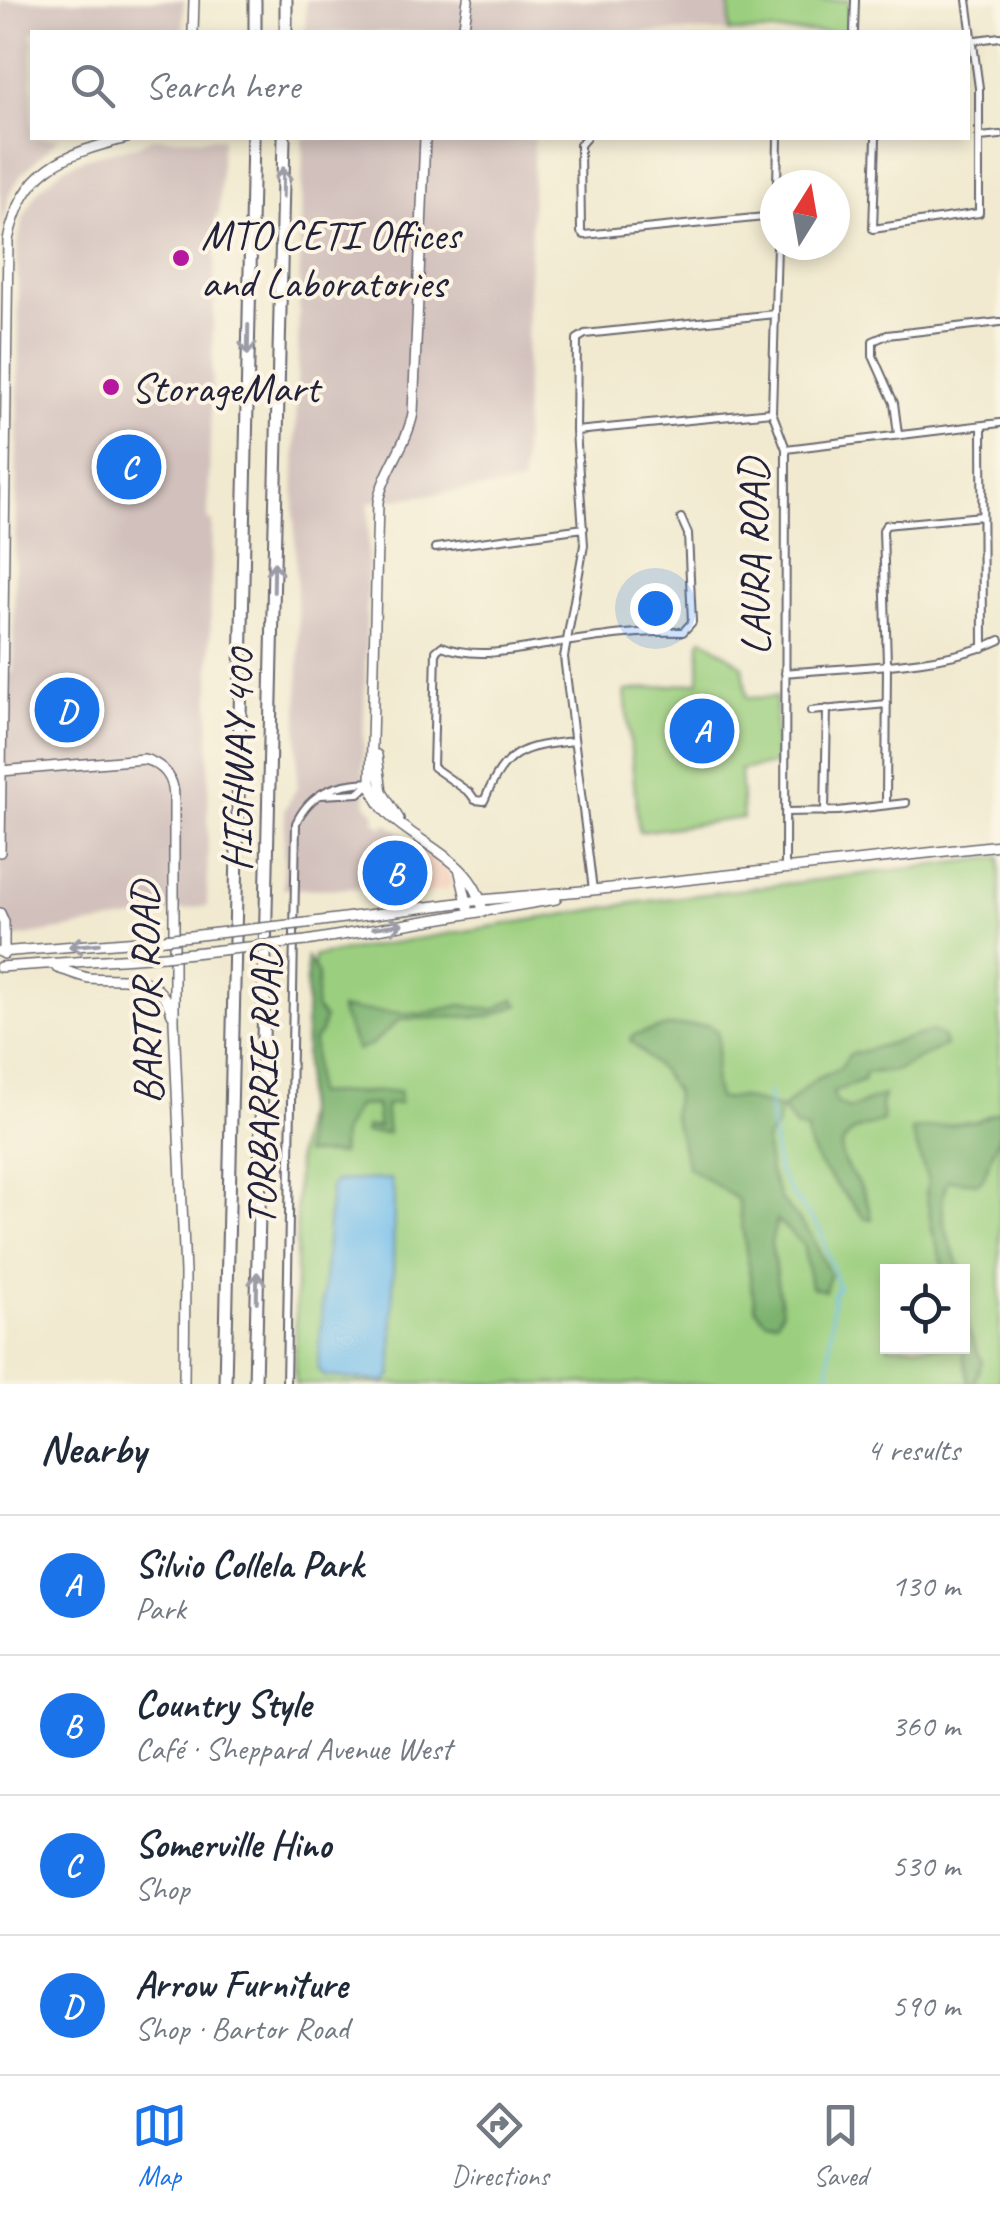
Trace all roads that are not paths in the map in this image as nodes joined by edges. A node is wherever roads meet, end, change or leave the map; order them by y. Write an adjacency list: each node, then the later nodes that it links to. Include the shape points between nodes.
1 (194, 0): 7 (street)
2 (256, 0): 8 (highway)
3 (286, 0): 9 (highway)
4 (468, 0): 10 (street)
5 (855, 0): 11 (street)
6 (967, 0): 12 (street)
7 (193, 30)
8 (255, 30)
9 (286, 30)
10 (462, 30)
11 (854, 30)
12 (969, 30)
13 (1000, 37): 14 (street)
14 (970, 41): 16 (street)
15 (1000, 135): 16 (street)
16 (980, 137): 23 (street, via 979,212 880,230 871,223)
17 (118, 140): 26 (street, via 83,148 42,172 18,208)
18 (252, 140): 71 (highway, HIGHWAY 400, one-way to 71)
19 (284, 140): 72 (highway, HIGHWAY 400, one-way to 19)
20 (424, 140): 51 (street, via 413,412 378,502)
21 (584, 140): 25 (street, via 579,200 584,235)
22 (778, 140): 24 (street)
23 (876, 140)
24 (778, 170)
25 (760, 217)
26 (4, 253): 44 (street)
27 (776, 260): 28 (street, LAURA ROAD)
28 (775, 314): 30 (street, LAURA ROAD); 33 (street, via 580,336)
29 (1000, 322): 34 (street, via 873,341)
30 (772, 412): 33 (street); 35 (street, LAURA ROAD)
31 (1000, 423): 32 (street)
32 (982, 426): 34 (street); 36 (street)
33 (576, 432): 38 (street)
34 (898, 434): 35 (street)
35 (786, 449): 45 (street, LAURA ROAD)
36 (982, 516): 42 (street); 43 (street, via 886,525)
37 (680, 518): 41 (street, via 688,534 690,627)
38 (584, 528): 39 (street); 41 (street)
39 (435, 548)
40 (1000, 640): 42 (street)
41 (568, 641): 49 (street); 49 (street, via 494,653 442,646 436,651 433,767 483,802 498,772 523,750)
42 (983, 648): 43 (street)
43 (887, 663): 45 (street); 46 (street)
44 (1, 672): 50 (street)
45 (785, 673): 54 (street, LAURA ROAD)
46 (887, 704): 47 (street); 53 (street)
47 (826, 709): 48 (street); 55 (street)
48 (810, 710)
49 (574, 742): 60 (street)
50 (1, 771): 57 (street); 69 (street, BARTOR ROAD, via 134,759 166,770 174,798)
51 (375, 782): 58 (street, via 404,826); 73 (street, TORBARRIE ROAD, via 334,786 304,806 296,823)
52 (906, 803): 53 (street)
53 (886, 805): 55 (street)
54 (786, 812): 55 (street); 59 (street, LAURA ROAD)
55 (824, 812)
56 (1000, 844): 59 (street)
57 (0, 852)
58 (459, 866): 61 (street); 62 (street)
59 (785, 869): 60 (street)
60 (593, 890): 61 (street); 63 (street)
61 (481, 900): 62 (street); 63 (street)
62 (466, 902): 65 (street); 66 (street, one-way to 66, bridge)
63 (483, 912): 65 (street)
64 (0, 913): 66 (street)
65 (470, 914): 67 (street, one-way to 65, bridge, via 306,941)
66 (2, 952): 68 (street)
67 (45, 965): 68 (street); 69 (street, via 154,984)
68 (2, 967)
69 (174, 1021): 70 (street, BARTOR ROAD, via 186,1273)
70 (184, 1384)
71 (226, 1384)
72 (255, 1384)
73 (286, 1384)

